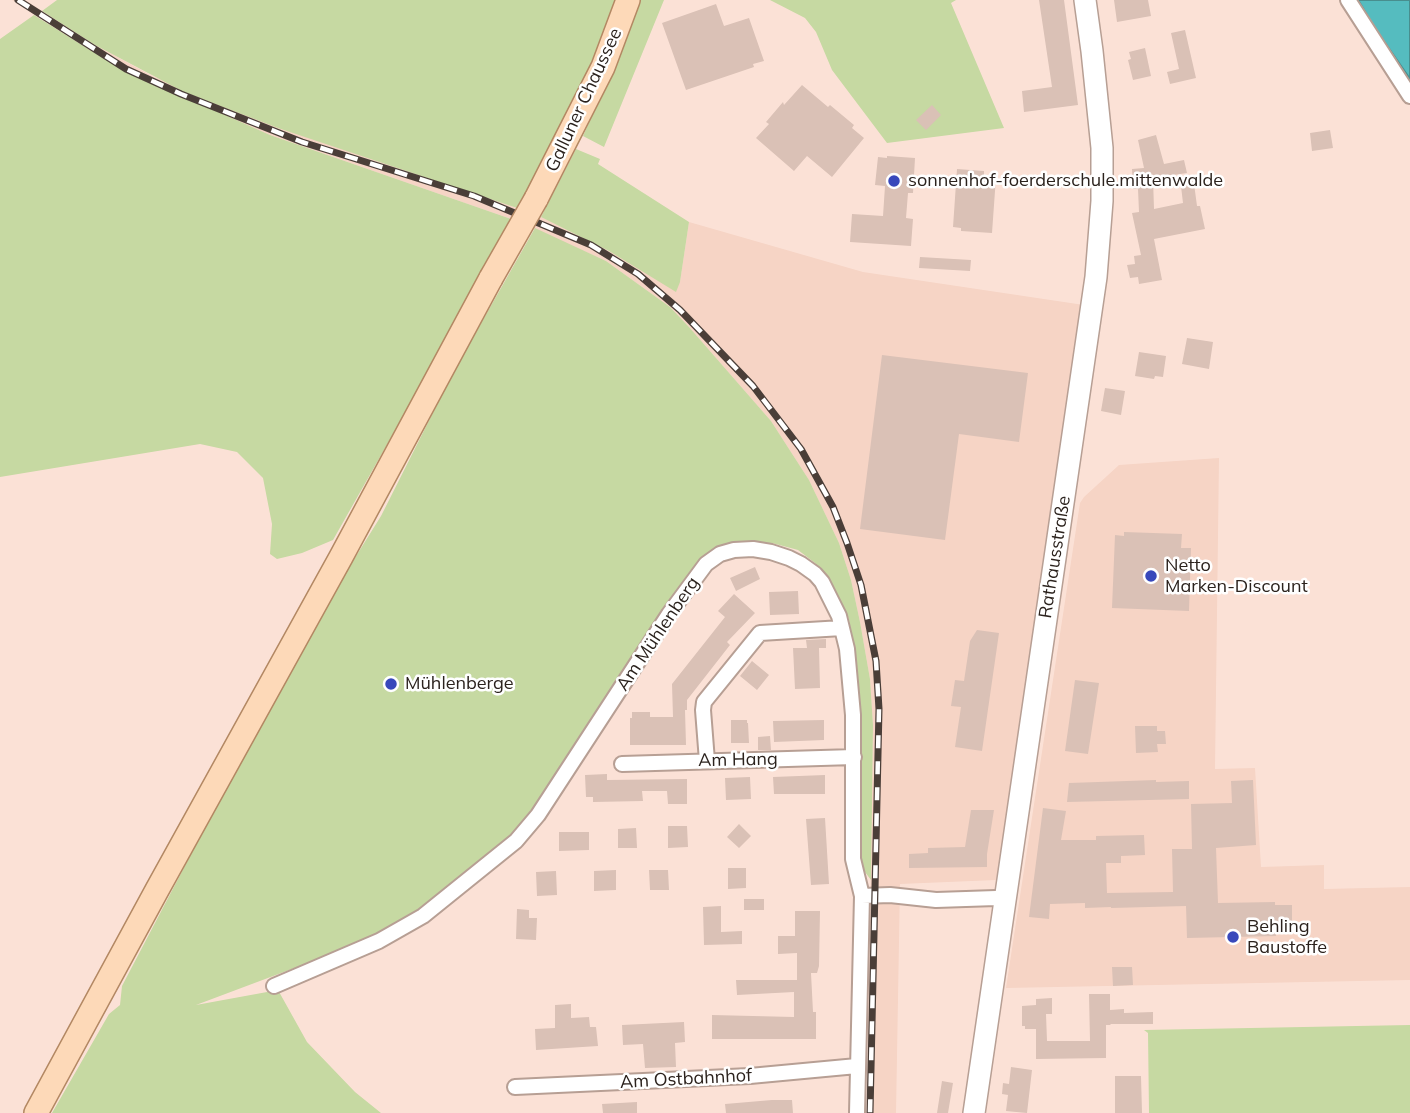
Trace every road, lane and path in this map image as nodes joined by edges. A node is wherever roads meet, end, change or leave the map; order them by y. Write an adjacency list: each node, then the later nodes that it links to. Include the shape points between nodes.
1 (628, 0): 14 (main road, Galluner Chaussee, bridge, via 603,67 536,199)
2 (1085, 0): 10 (main road, Rathausstraße, via 1102,148 1100,236)
3 (1348, 0): 4 (street)
4 (1410, 96)
5 (842, 628): 6 (street, Am Mühlenberg, via 850,673); 7 (street, via 760,633 704,702); 11 (street, Am Mühlenberg, via 822,582 802,564 753,549 720,554 690,585 538,815 516,841 423,916 379,941)
6 (854, 757): 7 (street, Am Hang); 9 (street, Am Mühlenberg, via 853,859)
7 (707, 761): 8 (street, Am Hang)
8 (622, 764)
9 (862, 896): 10 (street); 12 (street)
10 (1004, 899): 16 (main road, Rathausstraße)
11 (274, 986)
12 (857, 1066): 13 (street, Am Ostbahnhof); 15 (street)
13 (514, 1087)
14 (36, 1113)
15 (856, 1113)
16 (974, 1113)

